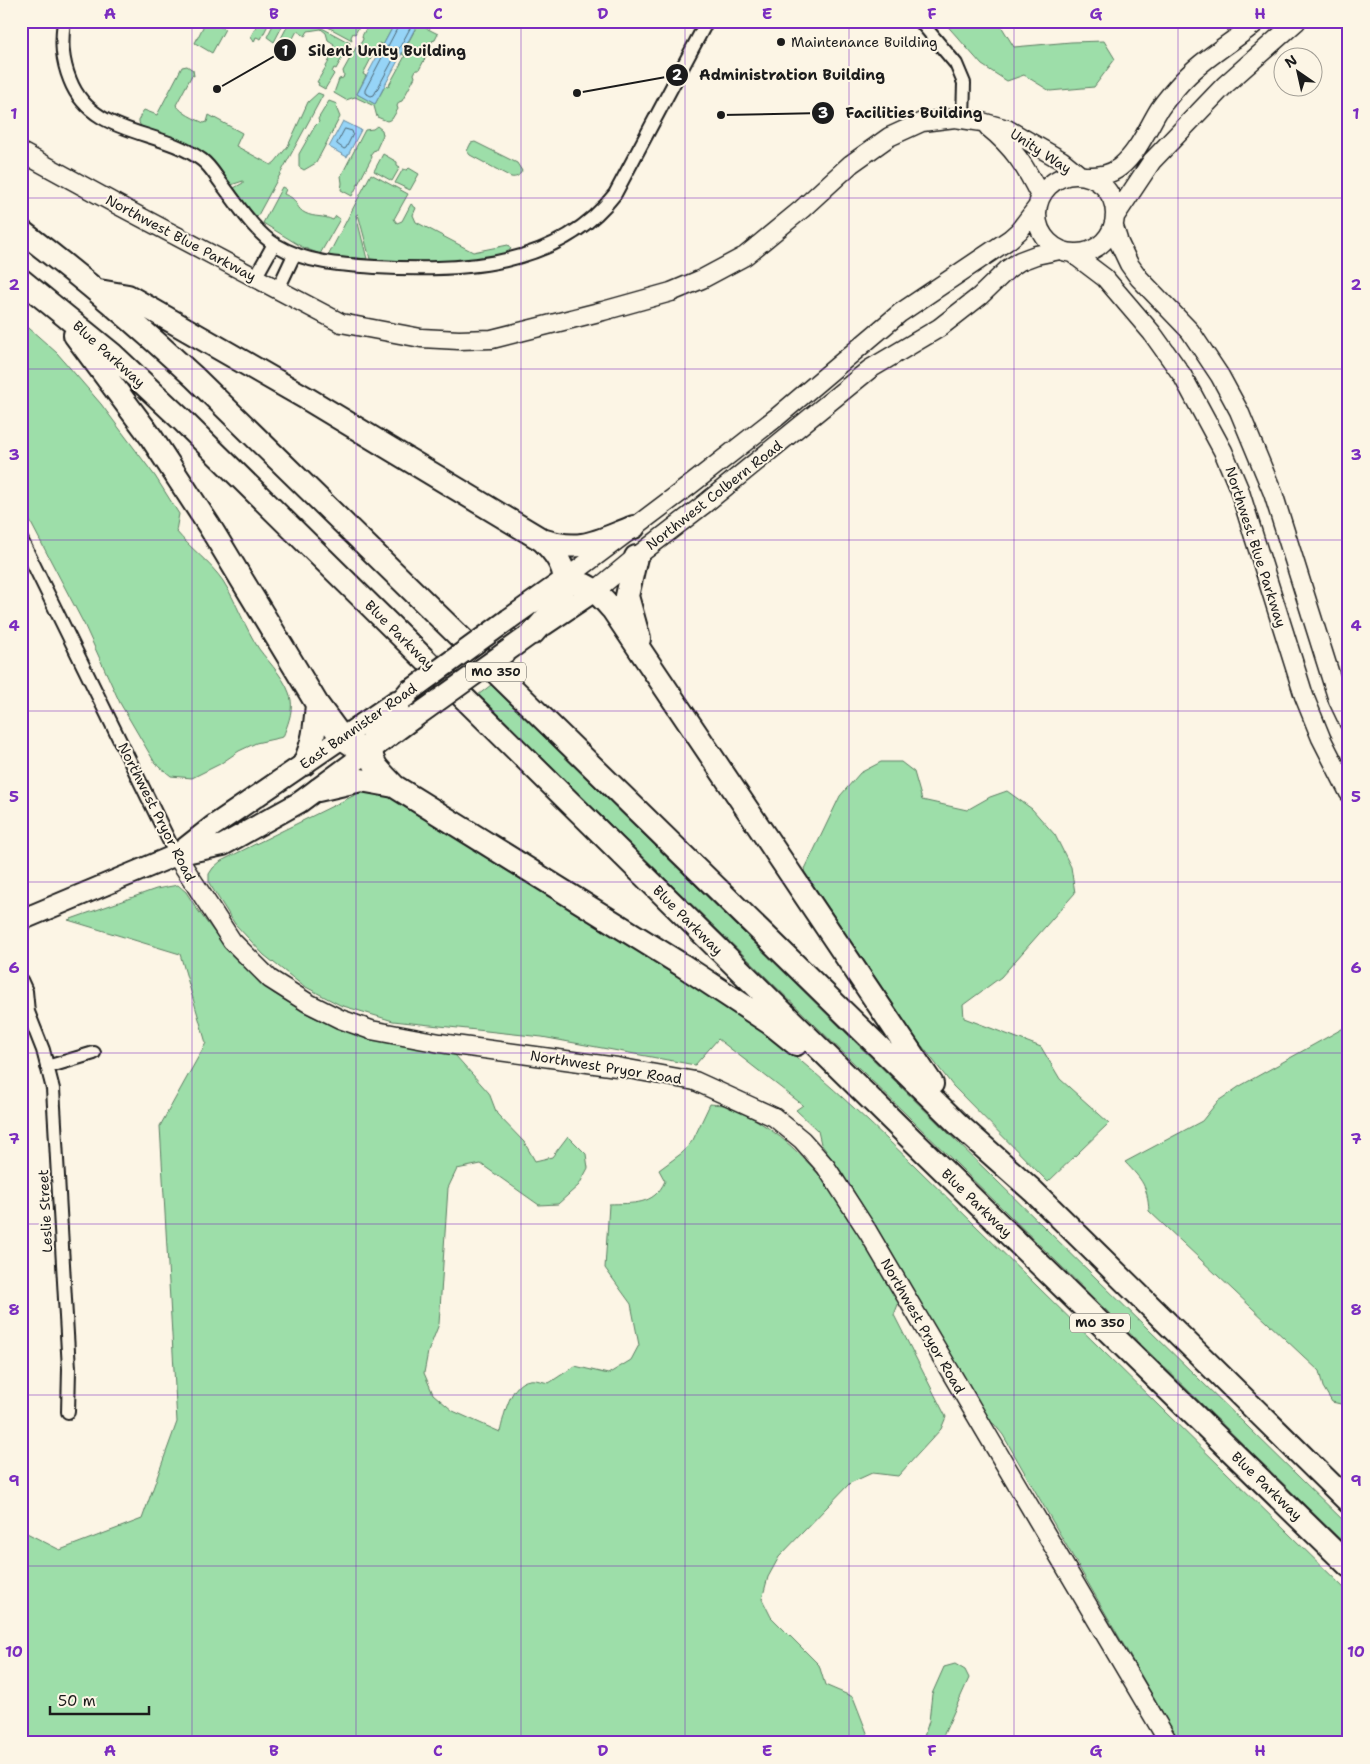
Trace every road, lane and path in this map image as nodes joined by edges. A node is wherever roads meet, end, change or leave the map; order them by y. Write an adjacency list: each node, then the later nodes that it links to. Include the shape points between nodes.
1 (64, 21): 13 (street, via 64,62 74,90 86,106 109,122 180,148 201,160 255,226)
2 (707, 21): 15 (street, via 614,194 595,217 565,238 526,255 444,269 334,264)
3 (920, 21): 6 (street, via 956,64 964,83)
4 (1258, 21): 9 (main road, via 1196,68 1179,85 1121,167 1104,176)
5 (1297, 21): 11 (main road, via 1225,85 1152,161)
6 (963, 119): 7 (main road, Northwest Blue Parkway); 18 (main road, Northwest Blue Parkway, via 922,122 889,137 851,164 745,256 702,278 671,292 492,339 421,338 341,323)
7 (982, 122): 9 (main road, Unity Way, via 1007,129); 10 (main road, Unity Way, via 1005,140 1023,163)
8 (21, 152): 16 (main road, Northwest Blue Parkway)
9 (1082, 175): 10 (main road, via 1062,177 1052,183); 11 (main road, via 1100,182 1109,190 1114,202)
10 (1039, 201): 14 (main road, via 1037,219 1041,231 1048,242); 21 (main road, Northwest Colbern Road, via 1010,239 900,313 777,417)
11 (1115, 221): 14 (main road, via 1107,239 1098,247 1086,252); 31 (main road, via 1118,243 1129,264 1190,331 1220,376 1238,411 1273,493 1338,700)
12 (21, 231): 19 (highway, MO 350)
13 (274, 244): 15 (street); 16 (street)
14 (1066, 252): 24 (main road, Northwest Colbern Road, via 1036,255 1008,269 939,328 870,369); 37 (main road, Northwest Blue Parkway, via 1105,278 1152,333 1182,375 1224,451 1304,696)
15 (294, 255): 18 (street)
16 (255, 278): 18 (main road, Northwest Blue Parkway)
17 (21, 280): 20 (highway, Blue Parkway / MO 350)
18 (278, 289)
19 (97, 291): 23 (highway, via 128,296 306,398); 45 (highway, MO 350, via 202,384)
20 (54, 306): 30 (highway, via 151,438 210,527); 44 (highway, Blue Parkway / MO 350, via 112,354 181,419)
21 (634, 527): 23 (highway, via 587,545 562,545); 25 (main road, Northwest Colbern Road)
22 (21, 539): 38 (street, Northwest Pryor Road)
23 (542, 540): 25 (highway, via 561,562)
24 (636, 557): 26 (main road, Northwest Colbern Road); 28 (highway, via 627,596)
25 (564, 580): 26 (highway, via 578,581); 27 (highway, via 558,604); 29 (main road, East Bannister Road, bridge)
26 (596, 590): 27 (main road, Northwest Colbern Road); 28 (highway)
27 (530, 634): 33 (main road, Northwest Colbern Road, bridge)
28 (642, 652): 45 (highway)
29 (410, 691): 32 (main road, East Bannister Road); 33 (highway, via 379,727)
30 (317, 704): 32 (highway); 34 (highway, via 312,746)
31 (1349, 723)
32 (342, 738): 33 (highway, via 354,746); 34 (main road, East Bannister Road)
33 (372, 750): 35 (highway, via 374,764); 36 (main road, East Bannister Road)
34 (304, 764): 38 (main road, East Bannister Road)
35 (394, 786): 36 (highway, via 361,780); 44 (highway, via 770,1023)
36 (318, 790): 38 (main road, East Bannister Road, via 223,846)
37 (1349, 793)
38 (176, 855): 39 (main road, East Bannister Road); 49 (main road, Northwest Pryor Road, via 232,941 270,979 340,1019 371,1030 440,1043 695,1080 774,1117 802,1140 826,1167 868,1232)
39 (21, 920)
40 (21, 980): 41 (street, Leslie Street, via 26,991)
41 (25, 1008): 43 (street, Leslie Street)
42 (94, 1053): 43 (street)
43 (47, 1066): 46 (street, Leslie Street, via 53,1089 69,1369)
44 (898, 1126): 48 (highway, Blue Parkway / MO 350)
45 (960, 1126): 47 (highway, MO 350, via 1033,1191)
46 (68, 1412)
47 (1349, 1502)
48 (1349, 1566)
49 (1169, 1743)

